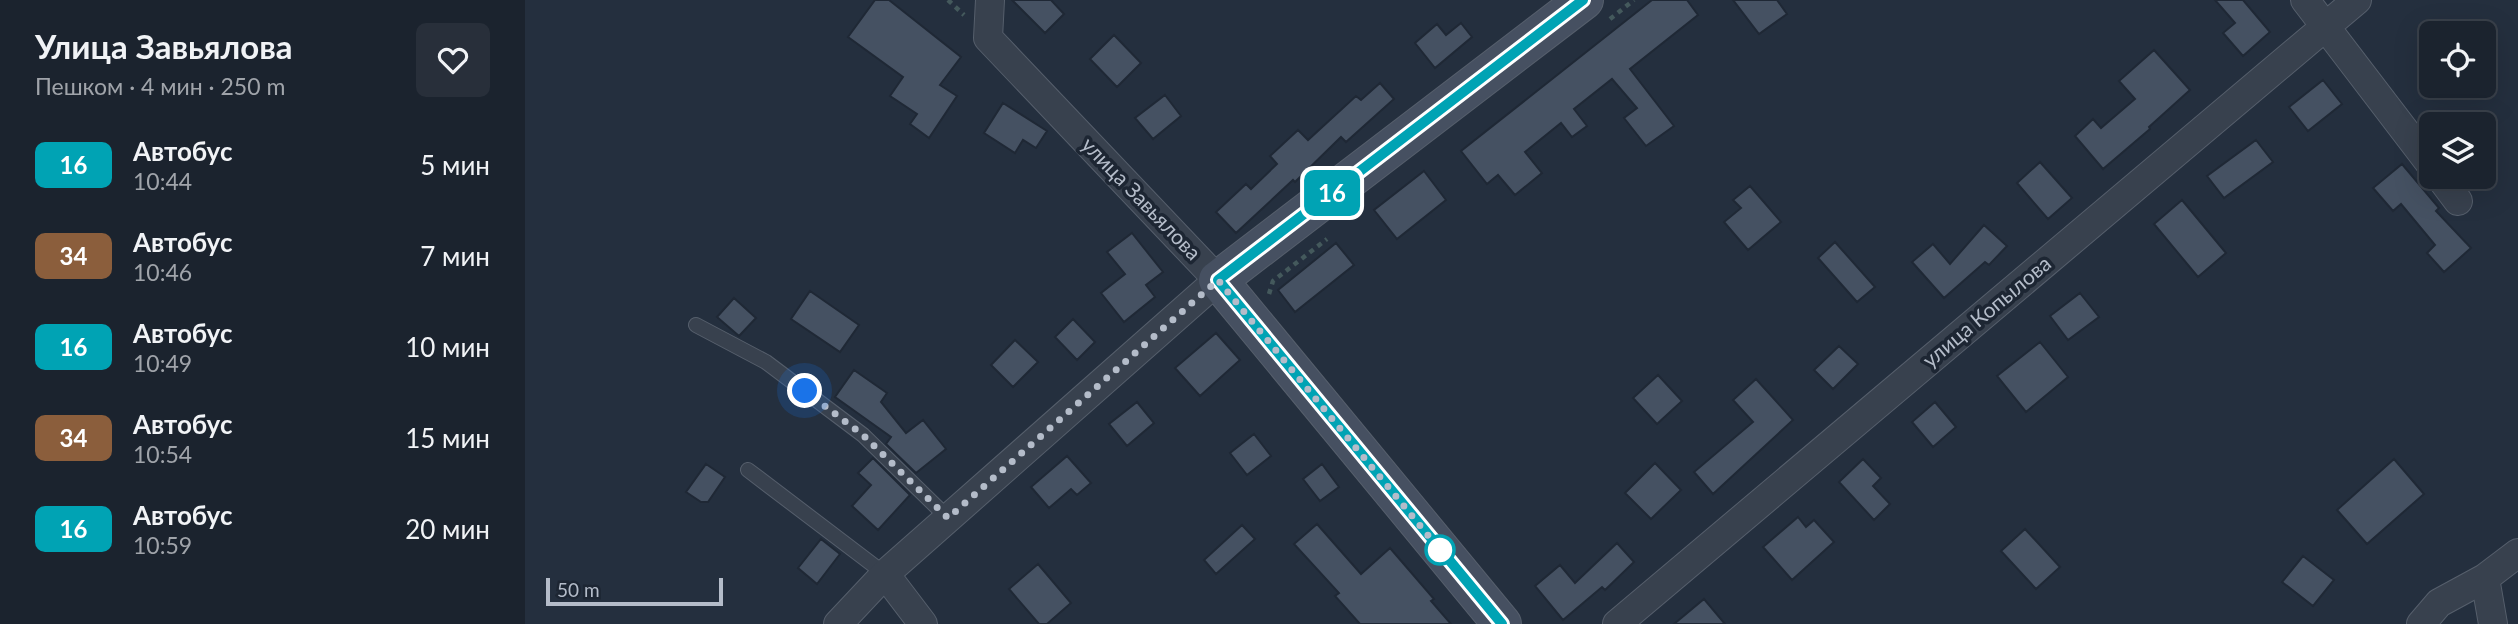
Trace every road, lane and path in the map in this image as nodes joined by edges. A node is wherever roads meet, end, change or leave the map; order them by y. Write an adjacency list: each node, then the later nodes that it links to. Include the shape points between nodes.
1 (990, 0): 11 (street, улица Завьялова, via 988,37)
2 (1634, 0): 5 (path)
3 (2305, 0): 6 (street)
4 (2357, 0): 6 (street, улица Копылова)
5 (1593, 12): 11 (main road)
6 (2325, 27): 7 (street); 22 (street, улица Копылова)
7 (2419, 149)
8 (2449, 189): 9 (street)
9 (2458, 201)
10 (1338, 230): 12 (path, via 1273,281)
11 (1218, 280): 15 (street); 21 (main road, улица Завьялова)
12 (1269, 295)
13 (696, 325): 15 (lane, via 766,362 863,435)
14 (748, 470): 17 (lane)
15 (948, 518): 17 (street)
16 (2518, 553): 18 (street)
17 (885, 574): 19 (street); 20 (street)
18 (2485, 578): 23 (street, via 2439,603); 24 (street)
19 (838, 624)
20 (923, 624)
21 (1502, 624)
22 (1617, 624)
23 (2421, 624)
24 (2493, 624)

